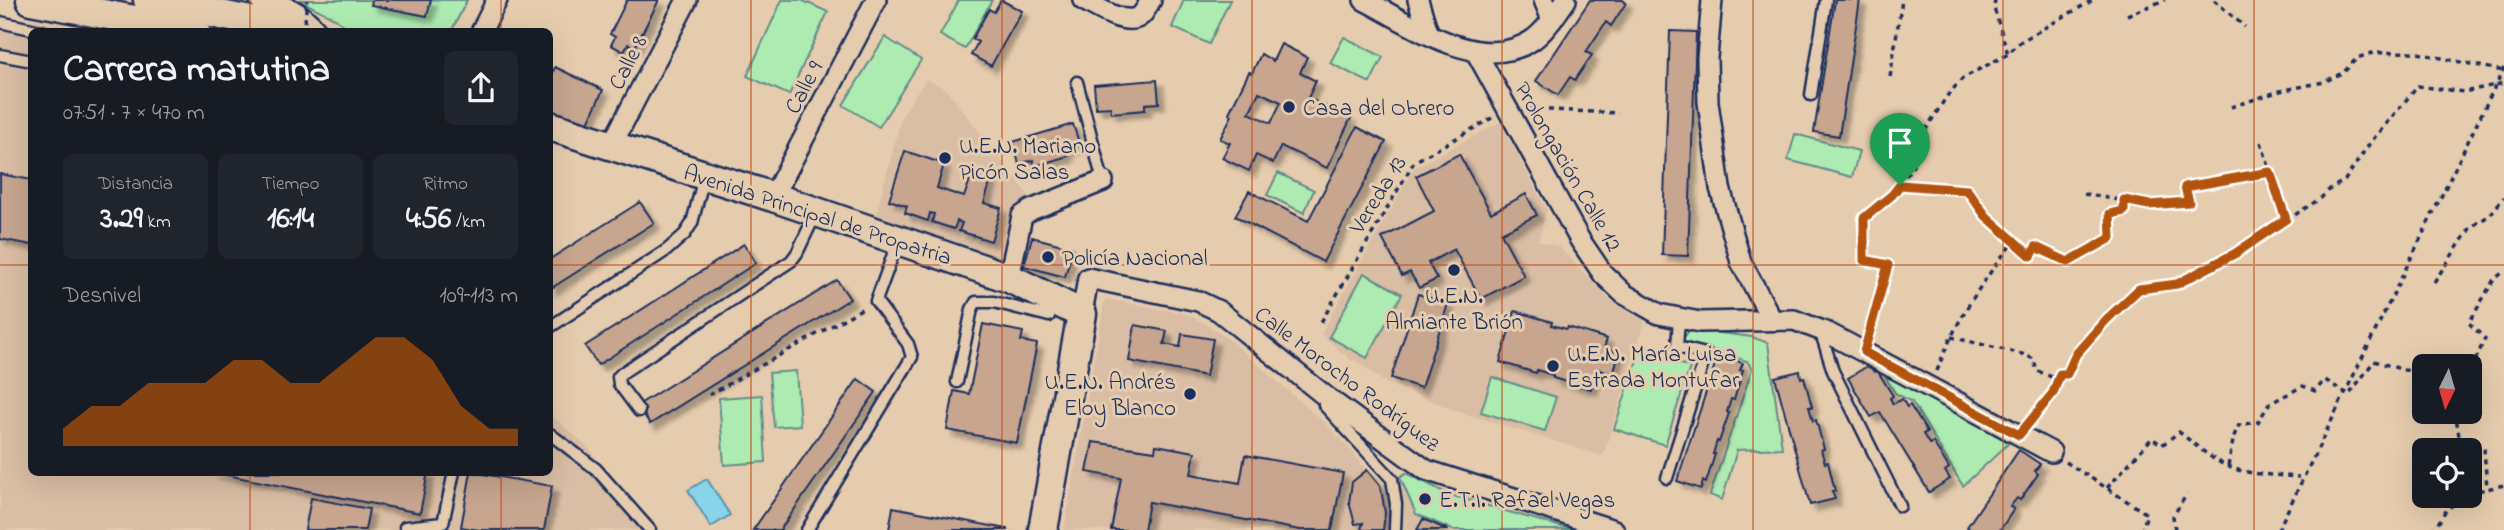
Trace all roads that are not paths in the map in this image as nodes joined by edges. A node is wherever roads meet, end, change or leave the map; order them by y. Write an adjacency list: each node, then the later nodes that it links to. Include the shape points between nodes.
1 (31, 0): 18 (main road)
2 (148, 0): 19 (main road)
3 (260, 0): 20 (street, via 291,7)
4 (496, 0): 21 (street)
5 (687, 0): 29 (street, Calle 8)
6 (876, 0): 32 (street, Calle 9)
7 (1083, 0): 8 (street, via 1116,16 1138,18)
8 (1151, 0)
9 (1364, 0): 22 (street)
10 (1418, 0): 22 (street)
11 (1544, 0): 15 (street)
12 (1566, 0): 15 (street)
13 (1712, 0): 39 (street, via 1708,102 1720,188 1741,262)
14 (1826, 0): 27 (lane)
15 (1552, 20): 23 (street, via 1532,41 1512,50)
16 (0, 22): 17 (lane)
17 (28, 28)
18 (175, 28)
19 (284, 28)
20 (314, 28)
21 (483, 28)
22 (1428, 32): 23 (street)
23 (1476, 52): 38 (street, Prolongación Calle 12, via 1603,274 1644,306)
24 (0, 55): 25 (lane)
25 (28, 60)
26 (1077, 82): 31 (lane)
27 (1811, 95)
28 (553, 127): 29 (main road, Avenida Principal de Propatria)
29 (611, 146): 30 (main road, Avenida Principal de Propatria)
30 (704, 177): 32 (main road, Avenida Principal de Propatria); 40 (lane, via 685,234)
31 (1103, 181): 35 (street, via 1022,216)
32 (773, 197): 33 (main road, Avenida Principal de Propatria)
33 (817, 213): 34 (main road, Avenida Principal de Propatria); 44 (lane, via 791,261 618,377)
34 (898, 240): 35 (main road, Avenida Principal de Propatria); 52 (lane, via 876,301 908,344 912,357)
35 (1000, 288): 36 (main road, Avenida Principal de Propatria); 37 (lane); 43 (lane, via 974,304)
36 (1082, 314): 42 (street, Calle Morocho Rodríguez, via 1088,278 1155,290 1219,311); 53 (main road)
37 (1049, 316)
38 (1679, 318): 39 (street, Prolongación Calle 12, via 1700,322); 48 (lane, via 1677,347 1706,354)
39 (1772, 320): 41 (street, Prolongación Calle 12, via 1794,320)
40 (553, 325)
41 (1820, 330): 46 (street, Prolongación Calle 12); 49 (lane, via 1833,371)
42 (1283, 361): 54 (lane, via 1392,480); 55 (street, Calle Morocho Rodríguez, via 1426,470)
43 (957, 382)
44 (639, 411)
45 (553, 436): 51 (lane, via 596,469)
46 (2051, 453)
47 (453, 476): 50 (lane, via 443,523)
48 (1667, 478)
49 (1900, 506)
50 (405, 527)
51 (650, 530)
52 (807, 530)
53 (1043, 530)
54 (1395, 530)
55 (1614, 530)

